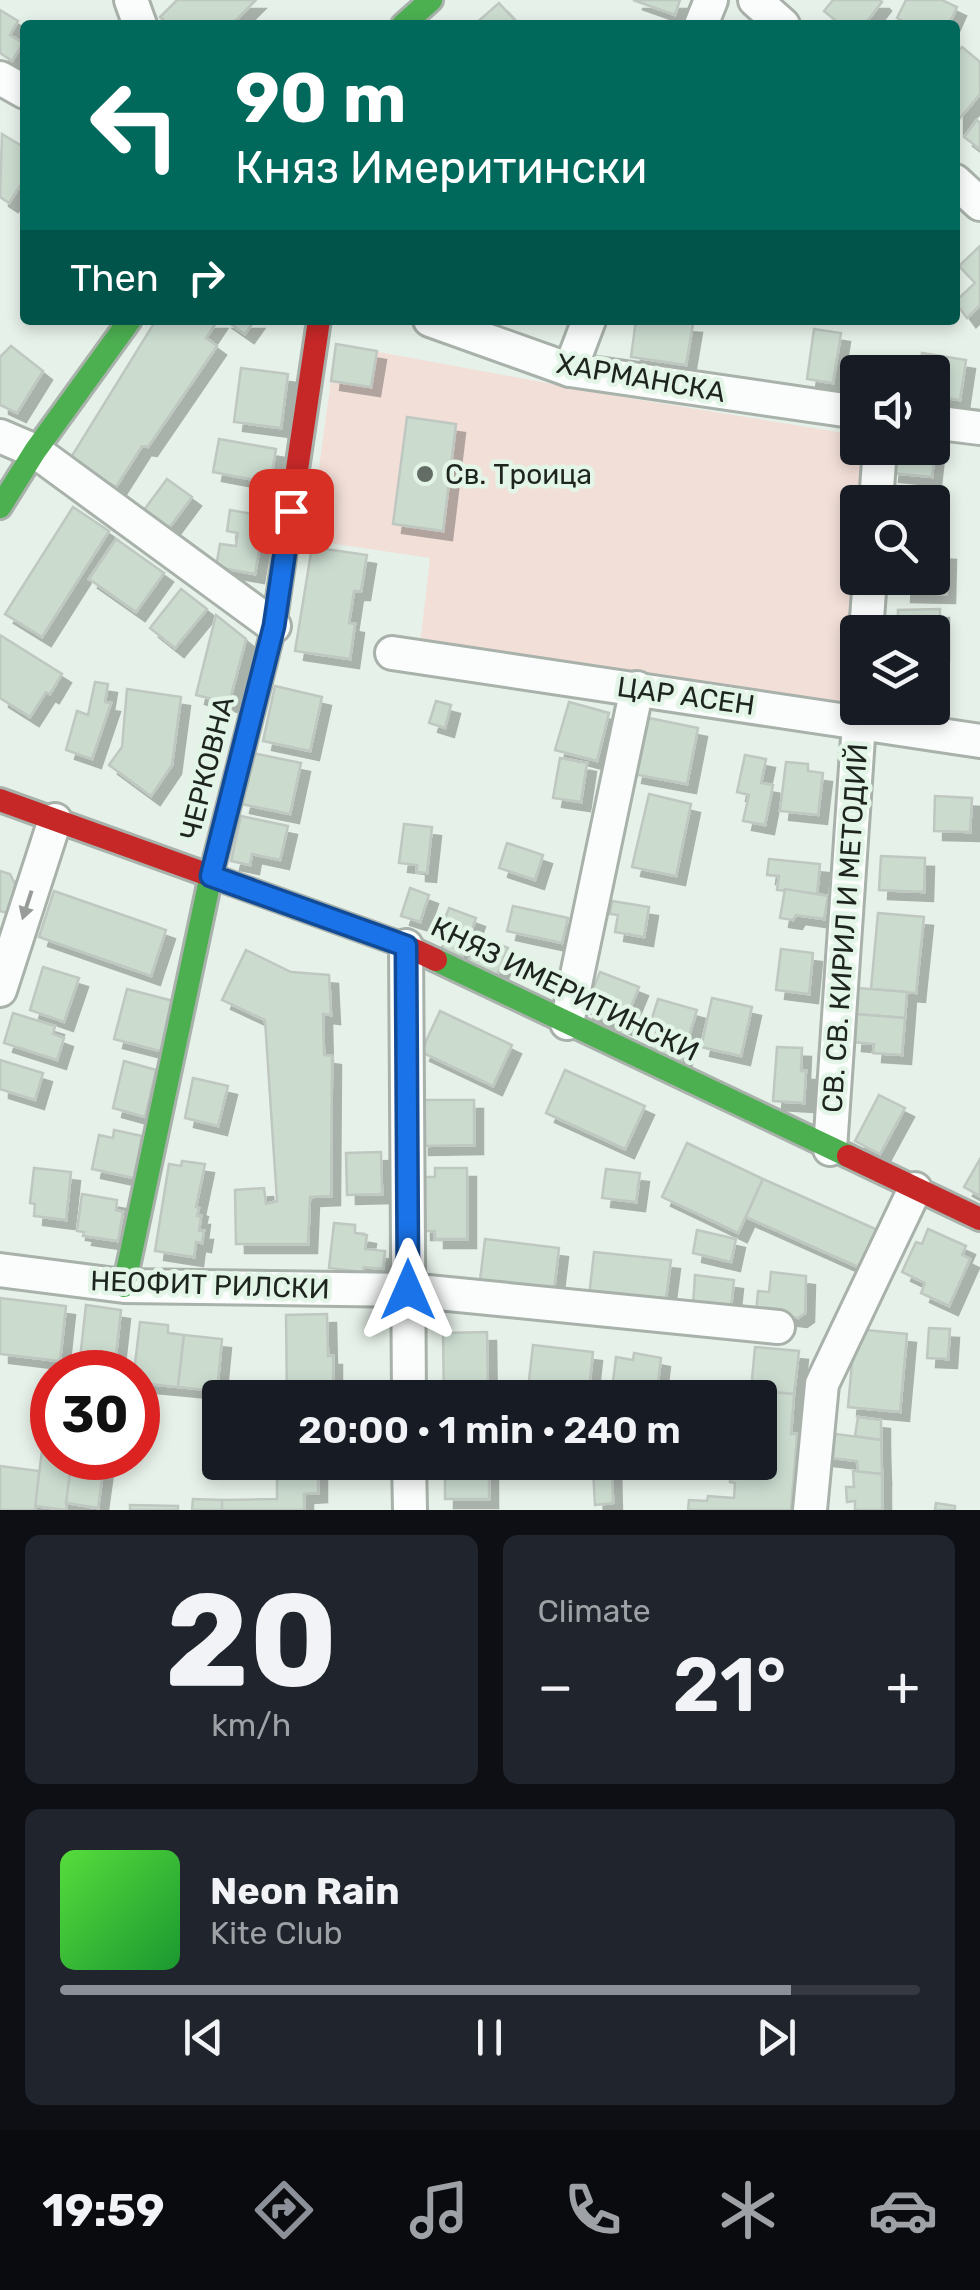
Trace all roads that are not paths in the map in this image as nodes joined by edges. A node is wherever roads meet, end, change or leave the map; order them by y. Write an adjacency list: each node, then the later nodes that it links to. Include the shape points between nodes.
1 (431, 0): 3 (street)
2 (755, 0): 4 (street)
3 (409, 20)
4 (777, 20)
5 (960, 186): 6 (street)
6 (980, 204)
7 (126, 325): 16 (street)
8 (317, 325): 18 (street, ЧЕРКОВНА)
9 (444, 325): 11 (street, ХАРМАНСКА)
10 (586, 325): 11 (street)
11 (570, 370): 12 (street, ХАРМАНСКА)
12 (840, 409)
13 (950, 424): 14 (street)
14 (980, 428)
15 (0, 436): 16 (street)
16 (35, 451): 17 (street); 18 (street)
17 (0, 508)
18 (274, 626): 27 (street, ЧЕРКОВНА)
19 (392, 653): 20 (street, ЦАР АСЕН)
20 (637, 688): 21 (street, ЦАР АСЕН); 30 (street)
21 (840, 713)
22 (859, 725): 31 (street, СВ. СВ. КИРИЛ И МЕТОДИЙ)
23 (906, 725): 24 (street, ЦАР АСЕН)
24 (980, 741)
25 (0, 800): 26 (street, КНЯЗ ИМЕРИТИНСКИ)
26 (55, 820): 27 (street, КНЯЗ ИМЕРИТИНСКИ); 29 (street, one-way to 29)
27 (211, 876): 28 (street, КНЯЗ ИМЕРИТИНСКИ); 35 (street, ЧЕРКОВНА)
28 (406, 946): 30 (street, КНЯЗ ИМЕРИТИНСКИ); 36 (street)
29 (0, 990)
30 (566, 1023): 31 (street, КНЯЗ ИМЕРИТИНСКИ)
31 (830, 1149): 32 (street, КНЯЗ ИМЕРИТИНСКИ)
32 (915, 1189): 33 (street, КНЯЗ ИМЕРИТИНСКИ); 41 (street, via 822,1384)
33 (980, 1219)
34 (0, 1270): 35 (street, НЕОФИТ РИЛСКИ)
35 (124, 1286): 36 (street, НЕОФИТ РИЛСКИ)
36 (408, 1290): 37 (street, НЕОФИТ РИЛСКИ); 38 (street)
37 (778, 1327)
38 (409, 1380)
39 (409, 1480): 40 (street)
40 (410, 1510)
41 (810, 1510)

